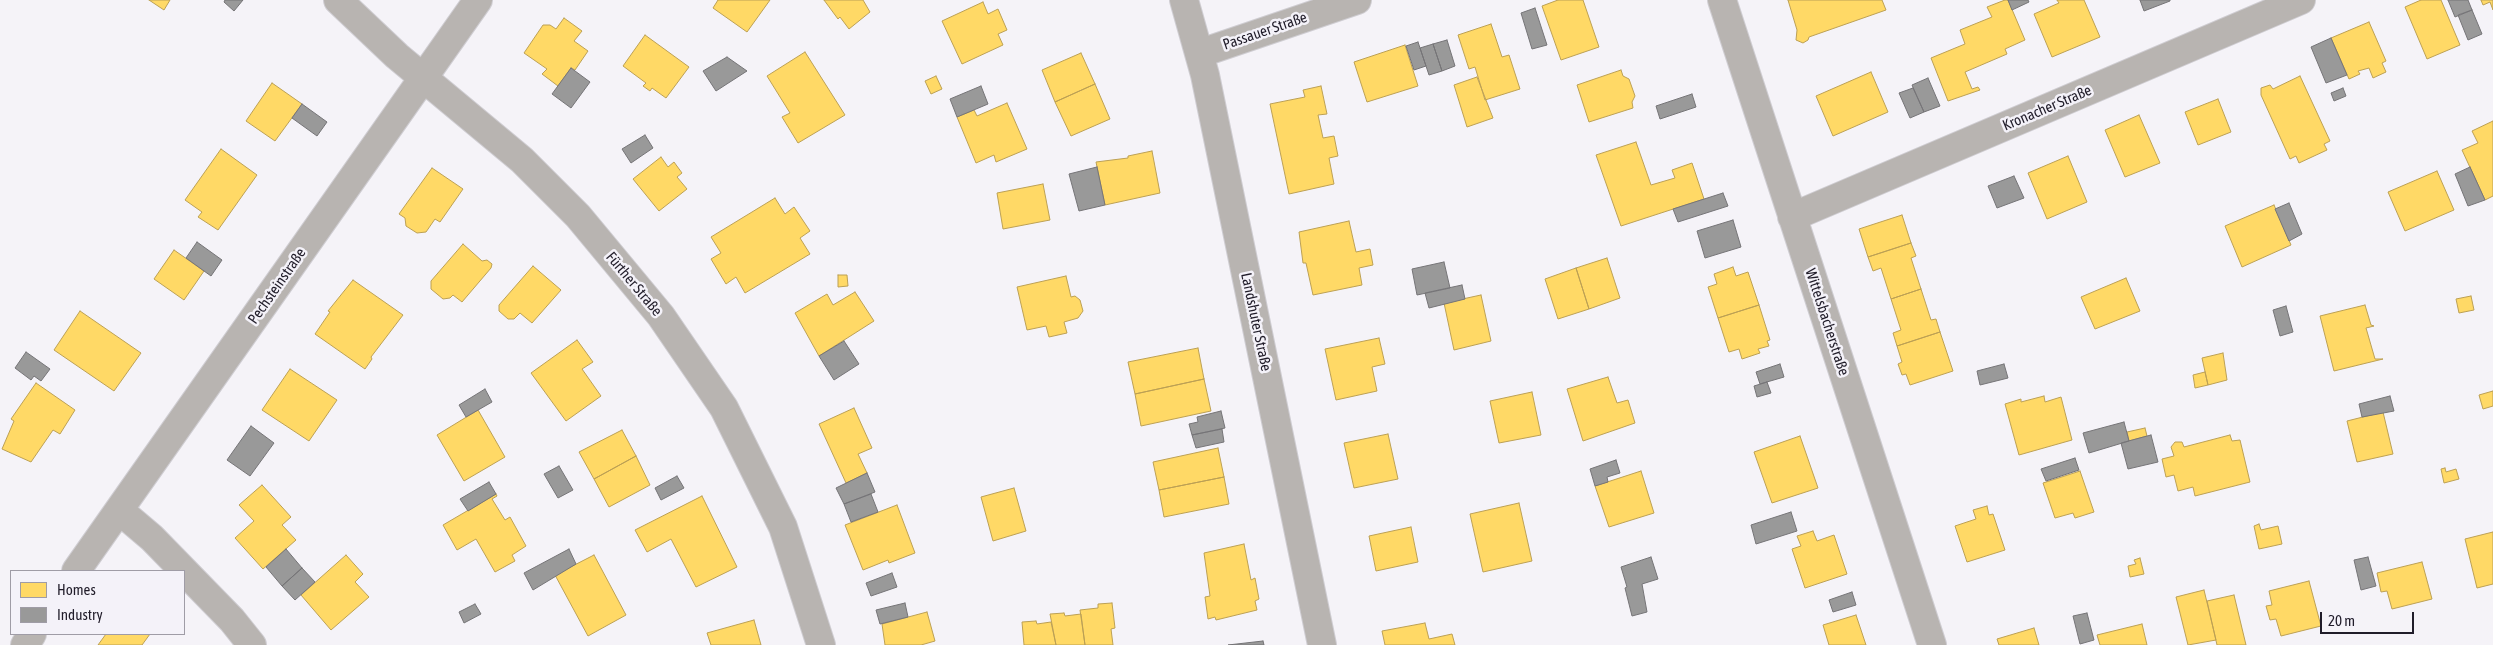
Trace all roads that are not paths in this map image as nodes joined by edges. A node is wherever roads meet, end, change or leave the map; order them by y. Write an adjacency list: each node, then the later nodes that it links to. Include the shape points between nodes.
1 (338, 0): 8 (street, Fürther Straße)
2 (478, 0): 8 (street, Pechsteinstraße)
3 (1184, 0): 7 (street, Landshuter Straße)
4 (1357, 0): 7 (street, Passauer Straße)
5 (1722, 0): 9 (street, Wittelsbacherstraße)
6 (2301, 0): 9 (street, Kronacher Straße)
7 (1201, 53): 16 (street, Landshuter Straße)
8 (423, 78): 10 (street, Pechsteinstraße); 15 (street, Fürther Straße, via 522,160 571,209 666,324 724,408 783,527)
9 (1792, 216): 17 (street, Wittelsbacherstraße)
10 (119, 510): 11 (street, Pechsteinstraße); 12 (street)
11 (77, 570)
12 (183, 570)
13 (185, 572): 14 (street)
14 (252, 645)
15 (821, 645)
16 (1322, 645)
17 (1932, 645)

